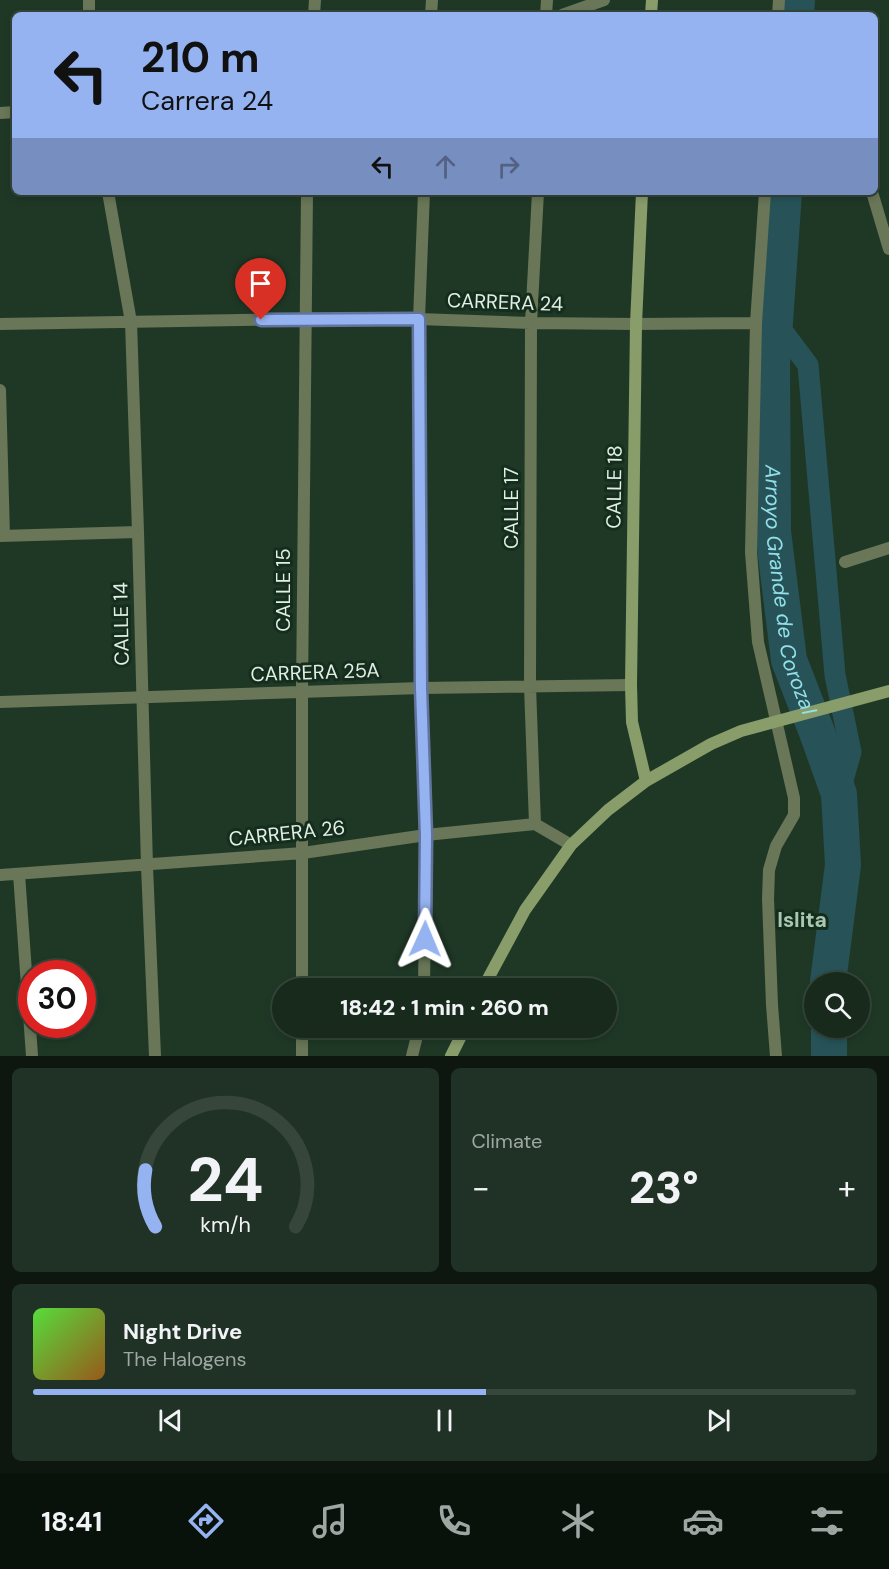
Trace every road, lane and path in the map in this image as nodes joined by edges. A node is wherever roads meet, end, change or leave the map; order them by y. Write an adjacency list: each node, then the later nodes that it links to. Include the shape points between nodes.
1 (604, 0): 2 (street)
2 (570, 12)
3 (109, 195): 13 (street, CALLE 14)
4 (308, 195): 11 (street, CALLE 15)
5 (424, 195): 12 (street)
6 (538, 195): 14 (street, CALLE 17)
7 (642, 195): 17 (street, CALLE 18)
8 (765, 195): 15 (street)
9 (873, 195): 10 (street)
10 (889, 249)
11 (305, 319): 12 (street, CARRERA 24); 13 (street, CARRERA 24); 27 (street, CALLE 15)
12 (419, 319): 14 (street, CARRERA 24); 25 (street)
13 (131, 322): 16 (street, CARRERA 24); 19 (street, CALLE 14)
14 (531, 323): 17 (street, CARRERA 24); 24 (street, CALLE 17)
15 (756, 323): 17 (street, CARRERA 24); 30 (street, via 751,552 758,642)
16 (0, 324)
17 (636, 324): 23 (street, CALLE 18)
18 (0, 390): 20 (street)
19 (138, 532): 20 (street); 28 (street, CALLE 14)
20 (2, 536)
21 (889, 548): 22 (street)
22 (845, 562)
23 (631, 685): 24 (street, CARRERA 25A); 31 (street, CALLE 18, via 632,722)
24 (530, 686): 25 (street, CARRERA 25A); 32 (street, CALLE 17)
25 (421, 688): 27 (street, CARRERA 25A); 33 (street)
26 (889, 691): 30 (street)
27 (302, 692): 28 (street, CARRERA 25A); 35 (street, CALLE 15)
28 (143, 698): 29 (street, CARRERA 25A); 36 (street, CALLE 14)
29 (0, 702)
30 (777, 722): 31 (street, via 711,744); 50 (street, via 794,798 794,815 776,846 768,870)
31 (646, 781): 34 (street)
32 (535, 824): 33 (street, CARRERA 26); 34 (street)
33 (426, 835): 35 (street, CARRERA 26); 40 (street)
34 (570, 845): 41 (street, via 525,910)
35 (303, 853): 36 (street, CARRERA 26); 39 (street, CALLE 15)
36 (147, 866): 37 (street, CARRERA 26); 46 (street, CALLE 14)
37 (19, 874): 38 (street, CARRERA 26); 45 (street)
38 (0, 875)
39 (302, 978)
40 (424, 978)
41 (488, 978)
42 (302, 1038): 47 (street)
43 (416, 1038): 48 (street)
44 (460, 1038): 49 (street)
45 (32, 1056)
46 (155, 1056)
47 (302, 1056)
48 (412, 1056)
49 (451, 1056)
50 (776, 1056)

